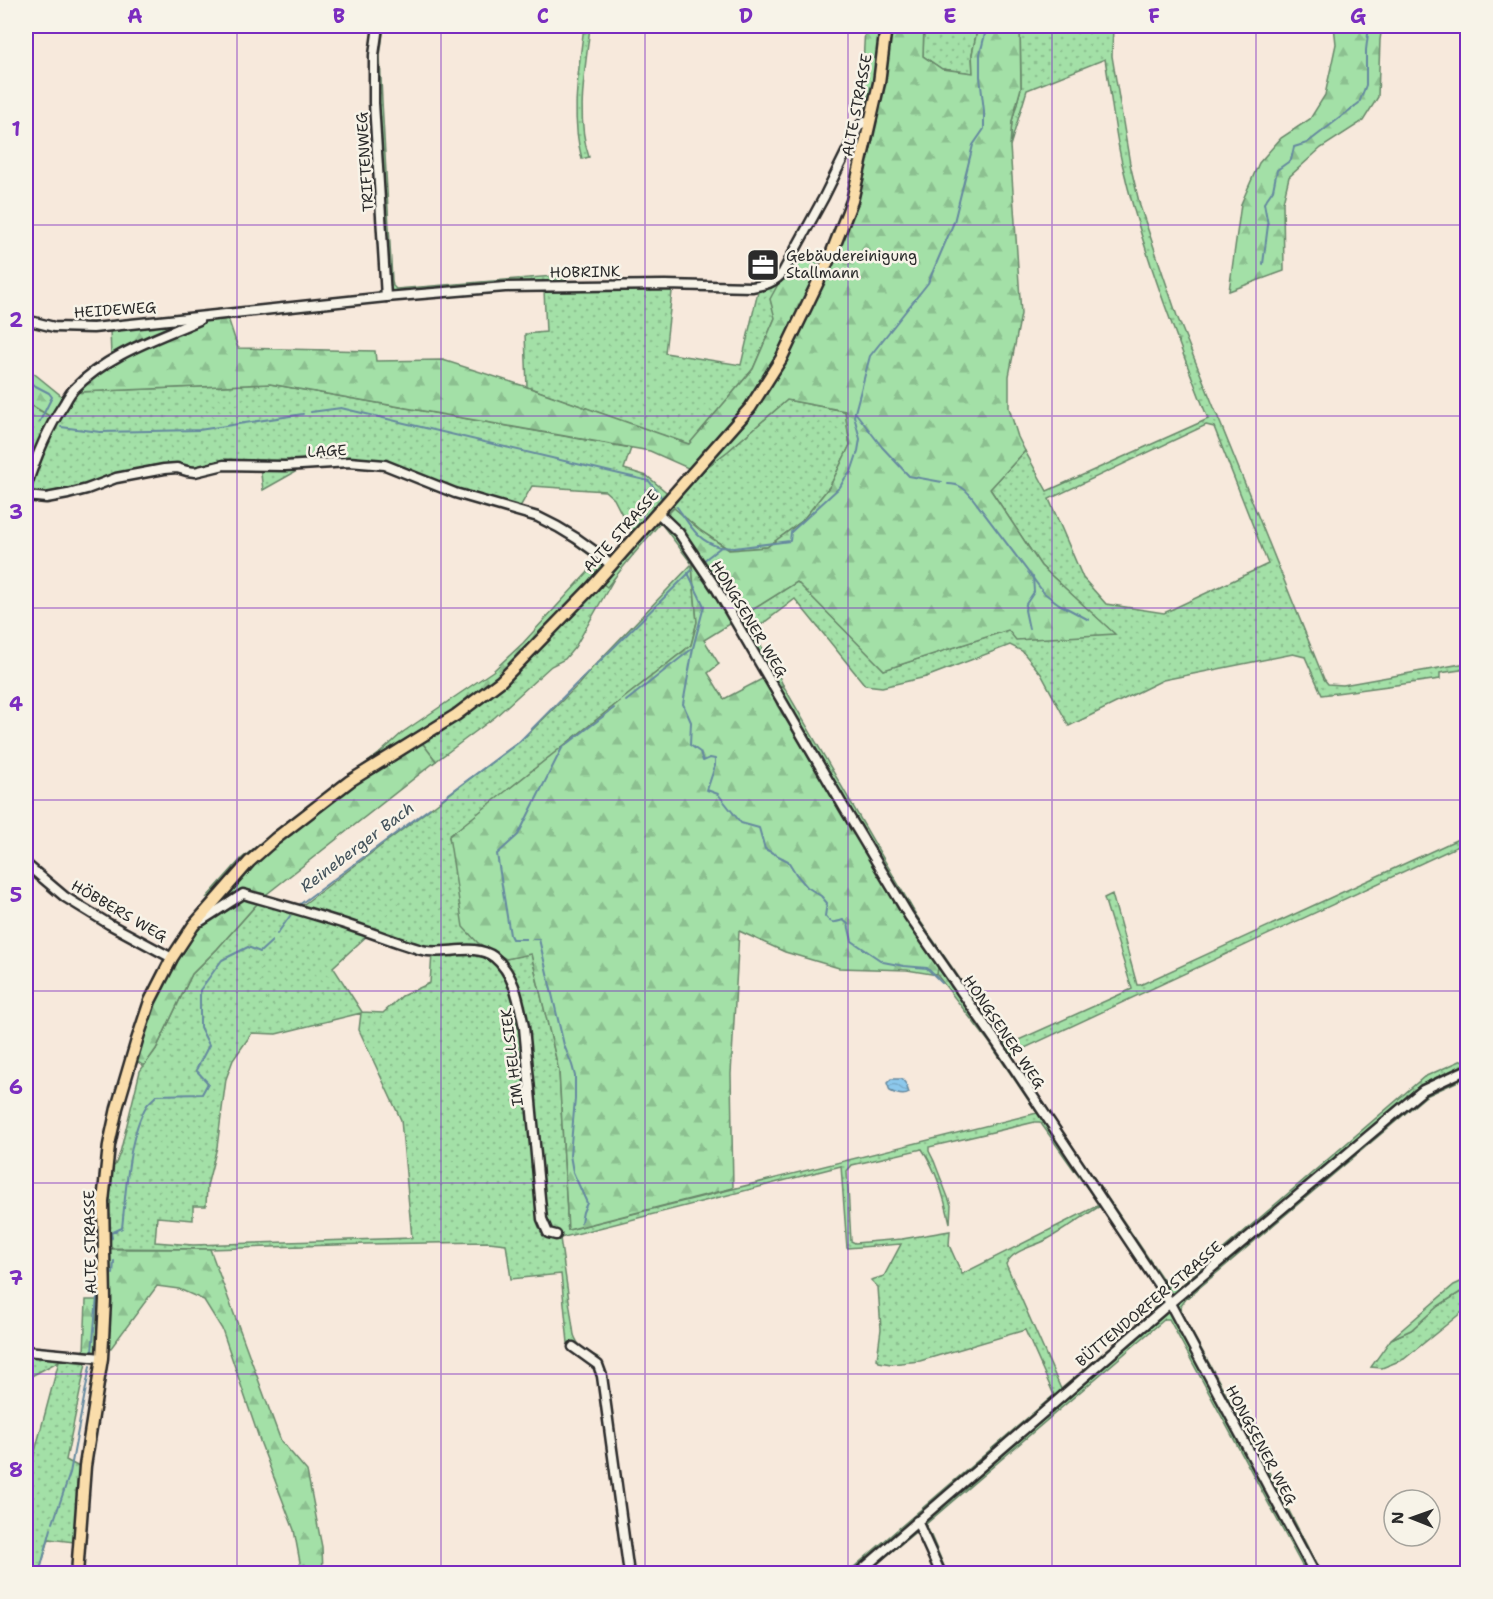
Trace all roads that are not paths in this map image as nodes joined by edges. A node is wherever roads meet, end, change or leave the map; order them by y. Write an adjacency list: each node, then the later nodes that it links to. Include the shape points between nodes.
1 (378, 26): 4 (street, TRIFTENWEG, via 374,103)
2 (886, 26): 3 (main road, ALTE STRASSE)
3 (870, 124): 4 (street, HOBRINK, via 864,122 860,126 783,272 763,285 505,287); 9 (main road, ALTE STRASSE, via 852,201 781,359 750,408)
4 (386, 297): 5 (street, HOBRINK)
5 (207, 316): 6 (street, HEIDEWEG, via 93,328 54,327); 7 (street, via 100,366 72,390 54,420)
6 (26, 320)
7 (26, 488)
8 (26, 496): 10 (street, LAGE, via 68,494 164,468 195,472 224,465 385,465 455,493 545,520)
9 (658, 513): 10 (main road, ALTE STRASSE); 17 (street, HONGSENER WEG, via 679,533 716,588 909,916)
10 (611, 566): 12 (main road, ALTE STRASSE, via 501,681 456,716 350,781 275,839 249,862)
11 (26, 864): 14 (street, HÖBBERS WEG, via 66,897)
12 (193, 926): 13 (street, ALTE STRASSE, via 243,894); 14 (main road, ALTE STRASSE)
13 (380, 936): 16 (street, IM HELLSIEK, via 424,950 481,951 493,956 512,981 524,1027 542,1219 548,1233)
14 (172, 958): 20 (main road, ALTE STRASSE, via 150,1001 109,1145 103,1202)
15 (1467, 1069): 17 (street, BÜTTENDORFER STRASSE, via 1423,1090)
16 (556, 1235)
17 (1170, 1303): 21 (street, BÜTTENDORFER STRASSE); 26 (street, HONGSENER WEG)
18 (573, 1347): 23 (street, via 598,1365 602,1376)
19 (26, 1351): 20 (street)
20 (102, 1358): 22 (main road, ALTE STRASSE, via 85,1466)
21 (917, 1521): 24 (street, BÜTTENDORFER STRASSE); 25 (street)
22 (77, 1574)
23 (629, 1574)
24 (857, 1574)
25 (941, 1574)
26 (1316, 1574)

